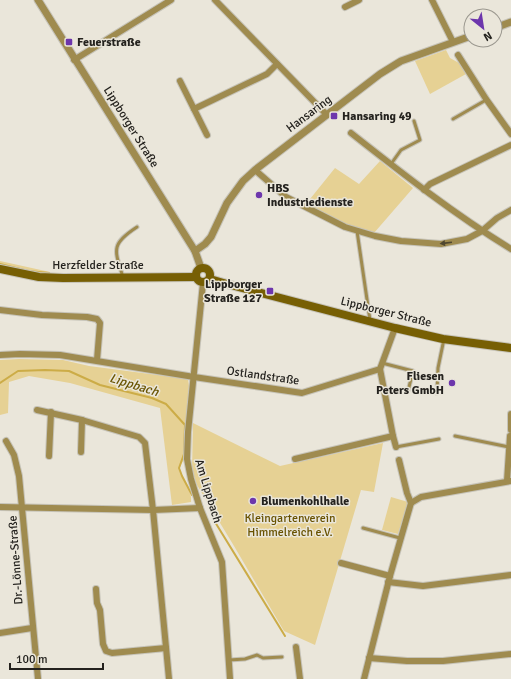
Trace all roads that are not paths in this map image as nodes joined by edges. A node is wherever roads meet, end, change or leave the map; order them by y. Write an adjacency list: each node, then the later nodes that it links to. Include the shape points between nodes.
1 (38, 0): 10 (street, Lippborger Straße)
2 (171, 0): 10 (street)
3 (215, 0): 11 (street)
4 (358, 0): 6 (street)
5 (434, 1): 8 (street)
6 (345, 7)
7 (463, 39): 8 (street, Hansaring)
8 (453, 42): 15 (street, Hansaring, via 402,61 380,74)
9 (458, 55): 13 (street)
10 (74, 60): 30 (street, Lippborger Straße)
11 (277, 64): 14 (street, via 267,74); 15 (street)
12 (180, 80): 14 (street)
13 (486, 99): 16 (lane); 19 (street)
14 (194, 109): 20 (street)
15 (327, 115): 23 (street, Hansaring)
16 (453, 119)
17 (414, 121): 22 (lane, via 420,140 401,150)
18 (351, 133): 22 (street)
19 (511, 134)
20 (207, 135)
21 (511, 145): 24 (street, via 430,184)
22 (391, 164): 24 (street)
23 (254, 170): 27 (street, via 286,197); 30 (street, Hansaring, via 227,203 211,237)
24 (424, 190): 28 (street)
25 (511, 210): 28 (street)
26 (137, 227): 33 (lane, via 119,240 116,247)
27 (357, 231): 28 (street, one-way to 27, via 467,239 441,244 401,241); 37 (lane)
28 (482, 231): 29 (street)
29 (511, 249)
30 (194, 251): 31 (street, Lippborger Straße)
31 (201, 268): 34 (main road); 35 (main road, via 211,274)
32 (0, 269): 33 (main road, Herzfelder Straße, via 39,277)
33 (123, 277): 34 (main road, Herzfelder Straße)
34 (196, 277): 35 (main road, via 199,281)
35 (207, 281): 37 (main road, Lippborger Straße); 44 (street, Am Lippbach)
36 (0, 310): 42 (street, via 98,319 100,326)
37 (370, 321): 38 (main road, Lippborger Straße)
38 (395, 328): 39 (main road, Lippborger Straße); 43 (street)
39 (444, 339): 40 (main road, Lippborger Straße); 46 (lane, via 438,368)
40 (511, 348)
41 (0, 355): 42 (street, Ostlandstraße, via 60,354)
42 (97, 360): 44 (street, Ostlandstraße)
43 (381, 366): 44 (street, Ostlandstraße, via 302,393); 45 (lane, via 413,371); 52 (street)
44 (194, 377): 66 (street, Am Lippbach, via 187,460)
45 (408, 391)
46 (437, 393)
47 (37, 410): 48 (street)
48 (51, 412): 50 (street); 59 (street)
49 (511, 414): 51 (street)
50 (82, 420): 58 (street); 67 (street, via 142,440)
51 (510, 433): 57 (street)
52 (393, 436): 56 (street); 60 (street)
53 (455, 436): 57 (lane)
54 (439, 439): 56 (lane)
55 (6, 442): 65 (street, Dr.-Lönne-Straße, via 14,454 20,476)
56 (396, 447)
57 (509, 447): 62 (street)
58 (81, 452)
59 (49, 456)
60 (295, 459)
61 (399, 460): 63 (street)
62 (509, 481): 63 (street, via 421,497)
63 (411, 503): 69 (street)
64 (0, 507): 65 (street)
65 (23, 507): 67 (street); 74 (street, Dr.-Lönne-Straße)
66 (200, 508): 67 (street); 81 (street, Am Lippbach, via 222,562)
67 (153, 510): 77 (street)
68 (363, 528): 69 (lane)
69 (400, 538): 72 (street)
70 (341, 563): 72 (street)
71 (511, 575): 72 (street, via 423,586)
72 (389, 579): 80 (street)
73 (96, 589): 77 (street, via 106,651 112,654)
74 (32, 628): 75 (street); 82 (street, Dr.-Lönne-Straße)
75 (0, 633)
76 (296, 647): 85 (street)
77 (166, 648): 83 (street)
78 (511, 654): 80 (street, via 442,661)
79 (282, 657): 81 (lane, via 263,658 257,655)
80 (369, 658): 86 (street)
81 (229, 660): 84 (street, Am Lippbach)
82 (38, 679)
83 (169, 679)
84 (230, 679)
85 (300, 679)
86 (364, 679)

